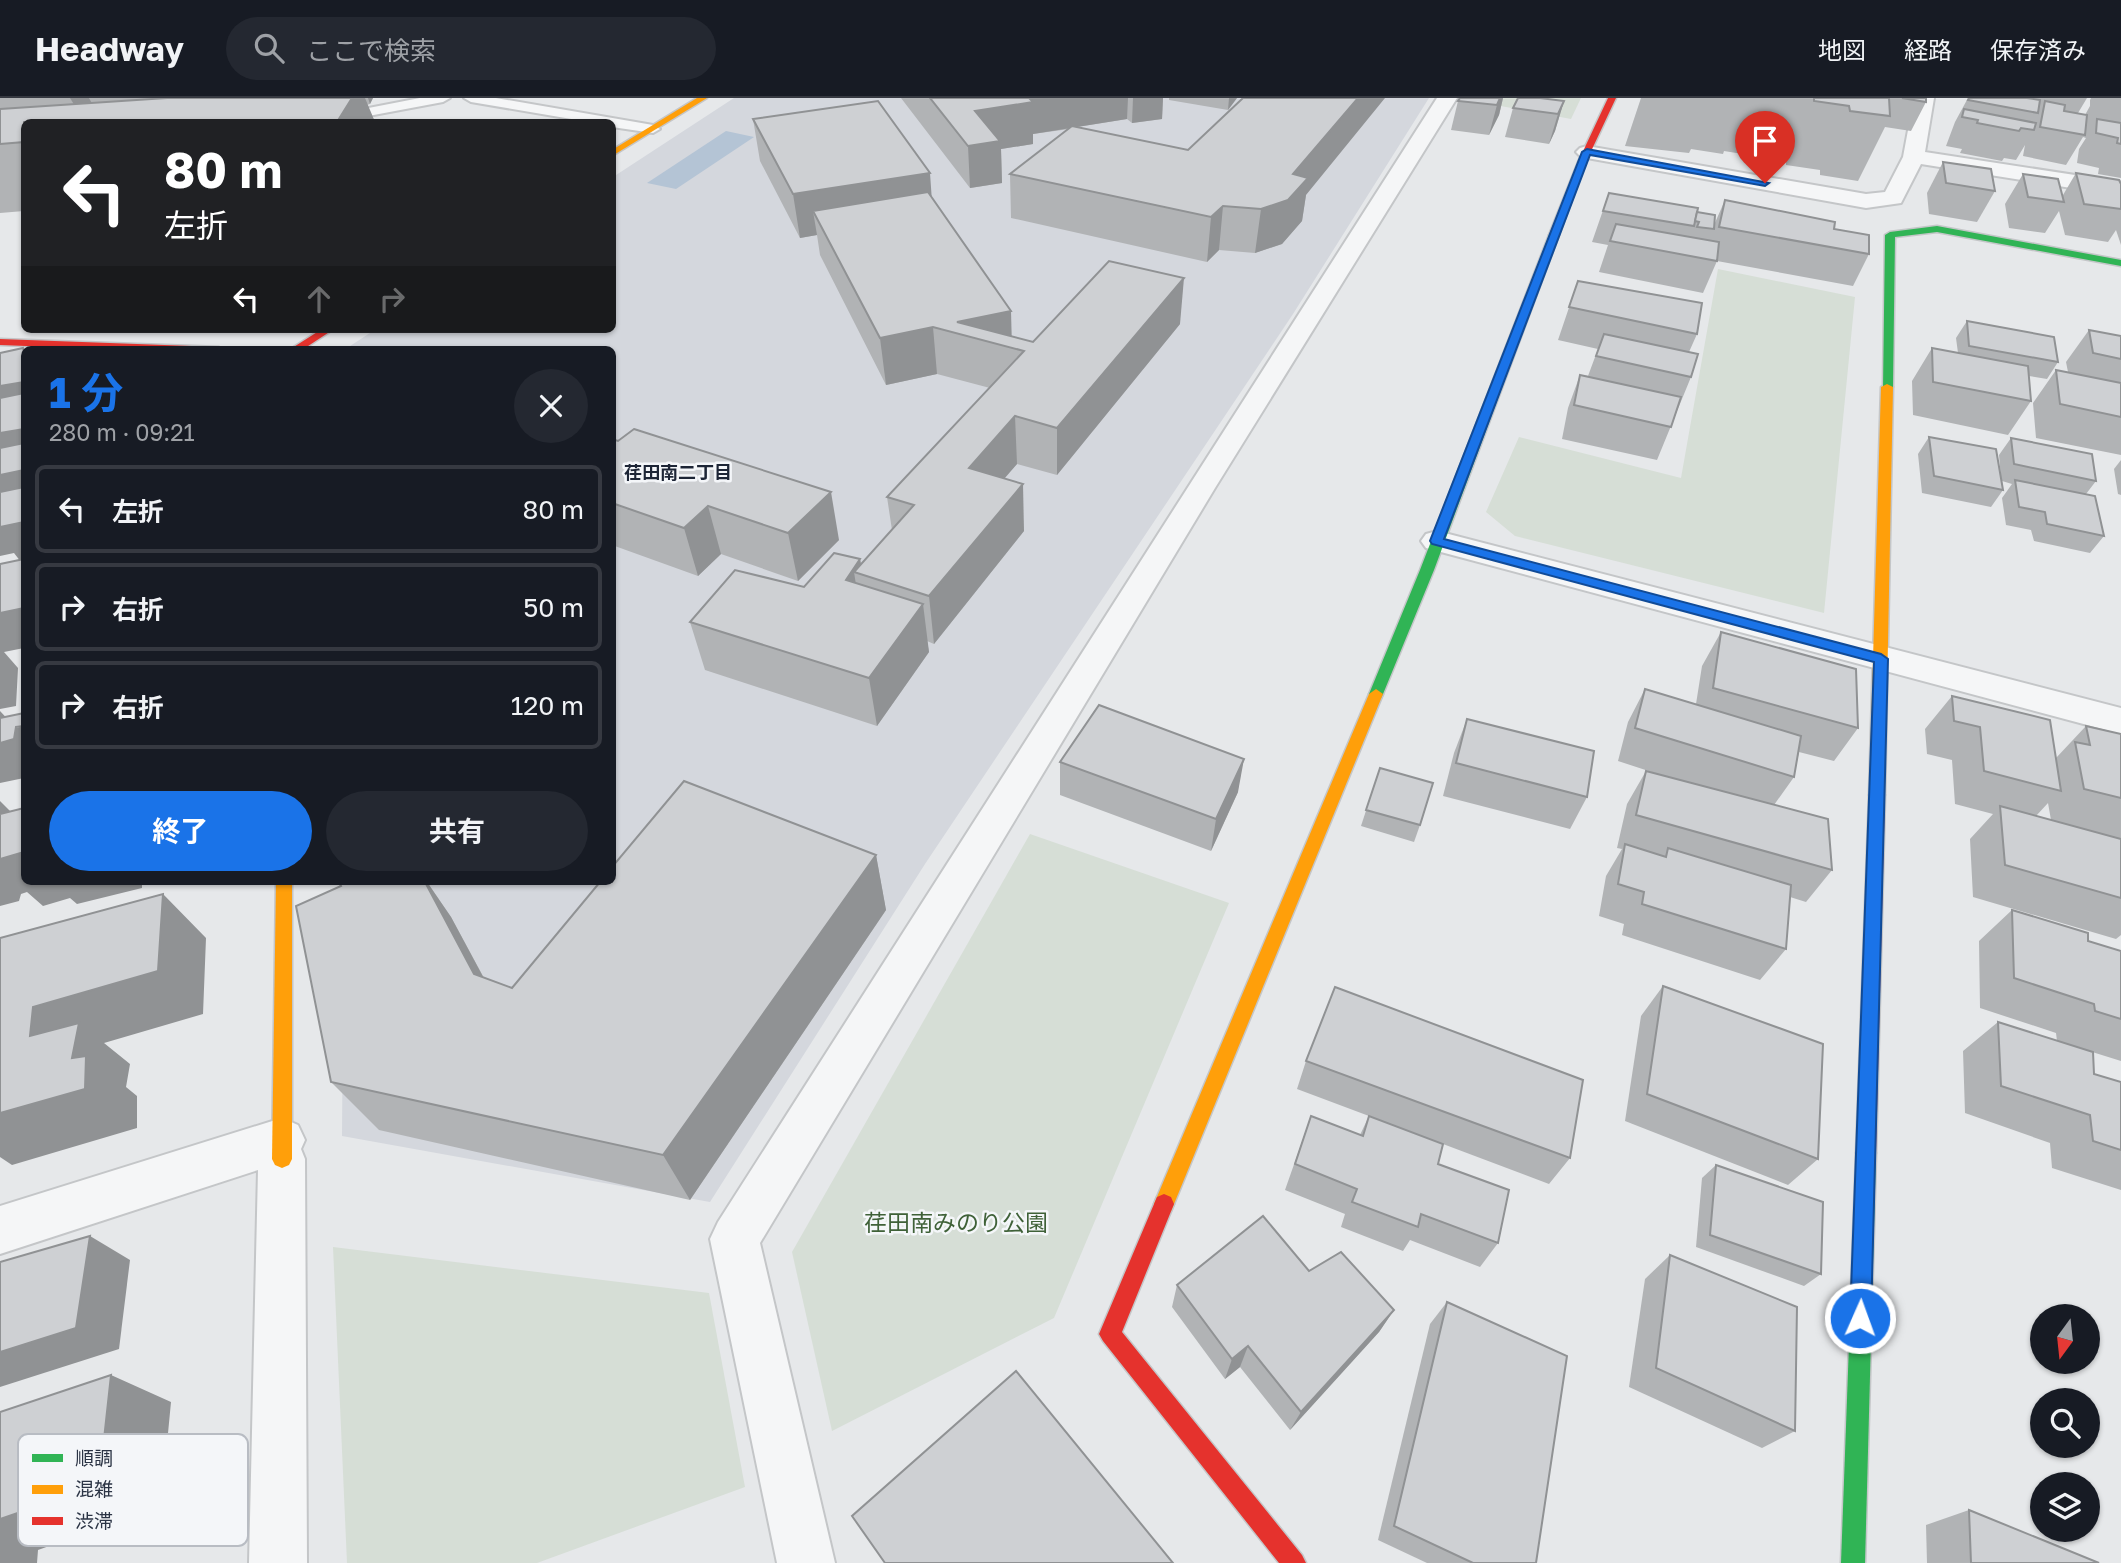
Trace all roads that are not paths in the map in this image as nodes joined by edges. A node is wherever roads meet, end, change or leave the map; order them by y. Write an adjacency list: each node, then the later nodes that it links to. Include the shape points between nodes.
1 (443, 98): 7 (lane, via 358,114)
2 (471, 98): 8 (lane)
3 (703, 98): 10 (street)
4 (1447, 98): 27 (street, via 1199,488 735,1239)
5 (1612, 98): 12 (street)
6 (1924, 98): 13 (street)
7 (354, 119)
8 (594, 119)
9 (616, 123): 10 (lane)
10 (653, 129): 11 (street)
11 (616, 152)
12 (1587, 152): 13 (street, via 1866,201 1893,198); 20 (street)
13 (1914, 157): 14 (street)
14 (2121, 189)
15 (2121, 263): 21 (street, via 1937,229 1890,235)
16 (322, 333): 19 (street)
17 (0, 342): 18 (street)
18 (110, 346)
19 (301, 346)
20 (1437, 541): 21 (street); 28 (street, via 1110,1334)
21 (1881, 659): 22 (street); 29 (street)
22 (2121, 721)
23 (284, 885): 24 (street)
24 (282, 1149): 25 (street); 26 (street)
25 (0, 1230)
26 (278, 1563)
27 (806, 1563)
28 (1294, 1563)
29 (1853, 1563)

